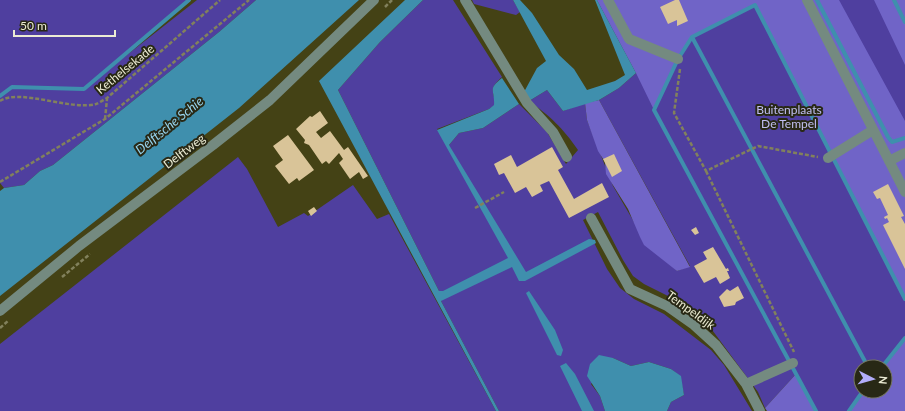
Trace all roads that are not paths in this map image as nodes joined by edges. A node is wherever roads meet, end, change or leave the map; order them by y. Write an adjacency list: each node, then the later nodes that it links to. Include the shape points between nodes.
1 (374, 0): 13 (street, Delftweg, via 270,100 79,246)
2 (465, 0): 9 (street, via 527,103 553,132)
3 (608, 0): 5 (street, via 629,38)
4 (807, 0): 6 (street)
5 (678, 59)
6 (874, 130): 8 (street); 10 (street)
7 (905, 153): 10 (street)
8 (832, 156)
9 (567, 157)
10 (889, 161): 11 (street)
11 (905, 192)
12 (590, 218): 15 (street, Tempeldijk, via 630,289 667,306 694,325 720,350)
13 (0, 311)
14 (790, 365): 15 (street)
15 (746, 384): 16 (street, Tempeldijk)
16 (760, 411)

